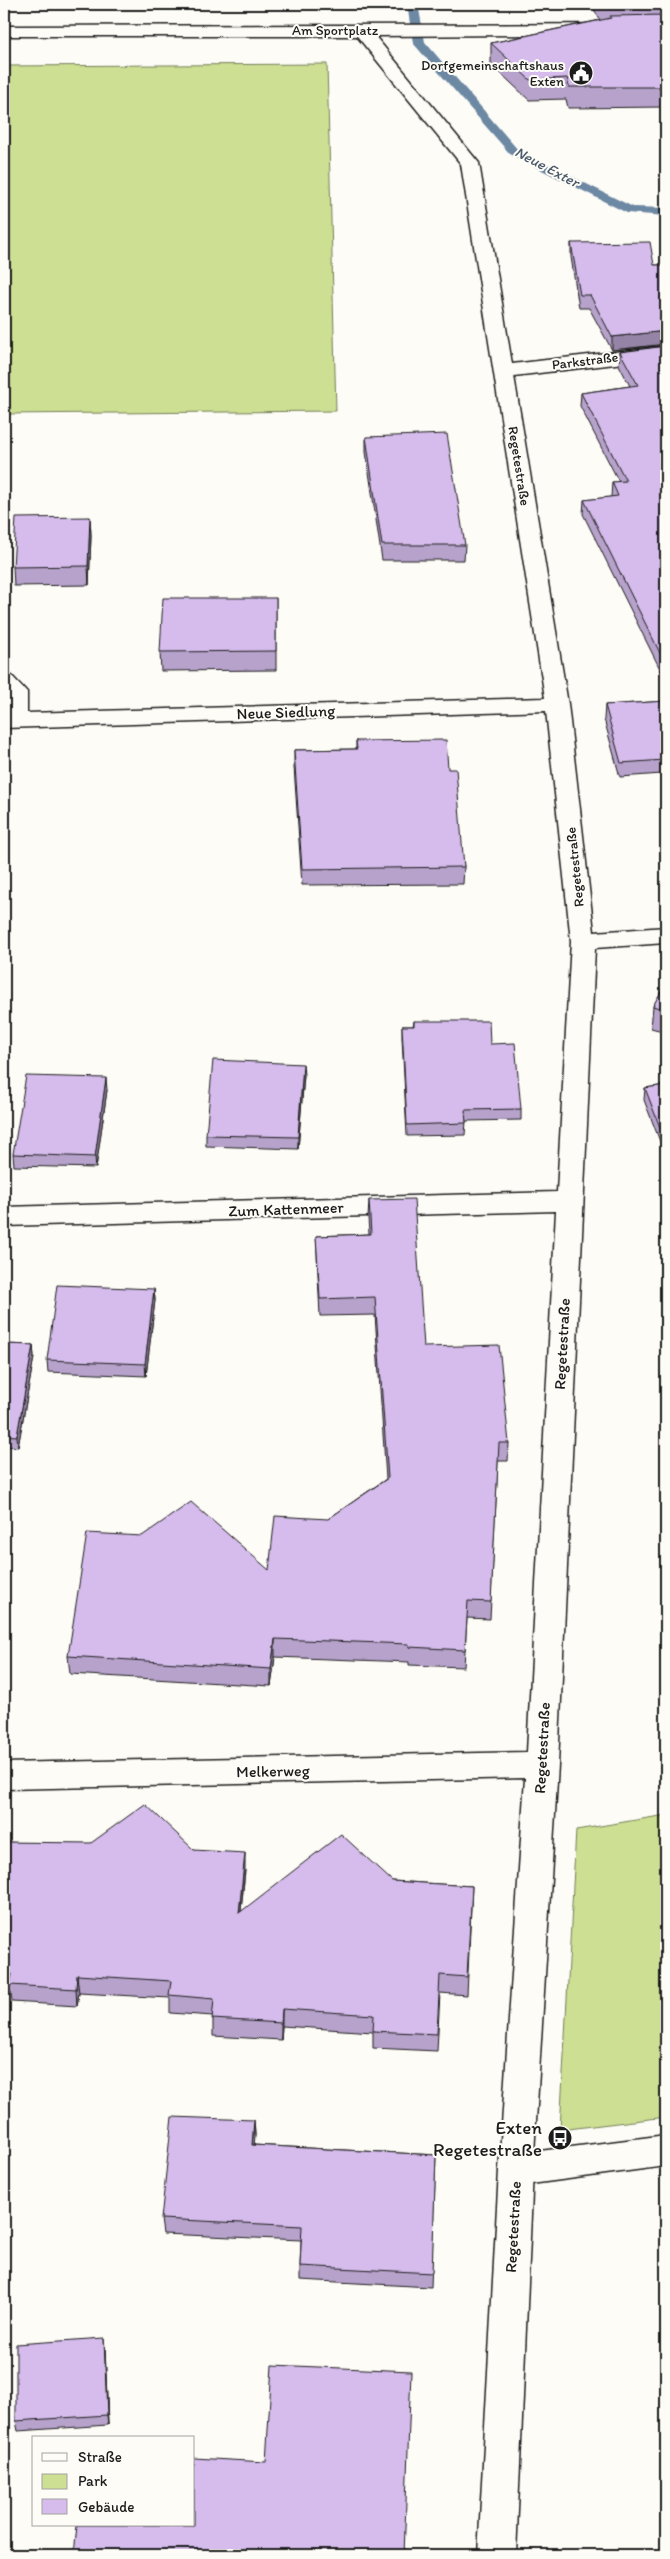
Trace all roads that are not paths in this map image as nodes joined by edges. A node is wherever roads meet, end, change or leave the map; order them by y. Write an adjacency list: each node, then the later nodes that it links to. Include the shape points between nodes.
1 (666, 28): 2 (street, Am Sportplatz)
2 (361, 30): 3 (street, Am Sportplatz); 5 (street, Regetestraße, via 470,164)
3 (4, 31)
4 (666, 352): 5 (street, Parkstraße)
5 (504, 370): 7 (street, Regetestraße)
6 (4, 681): 8 (street, Neue Siedlung, via 16,692)
7 (557, 704): 8 (street, Neue Siedlung); 10 (street, Regetestraße)
8 (10, 721)
9 (666, 935): 10 (street)
10 (583, 940): 11 (street, Regetestraße)
11 (569, 1201): 12 (street, Zum Kattenmeer); 13 (street, Regetestraße)
12 (4, 1217)
13 (542, 1765): 14 (street, Melkerweg); 16 (street, Regetestraße)
14 (4, 1776)
15 (666, 2150): 16 (street)
16 (516, 2170): 17 (street, Regetestraße)
17 (497, 2555)

